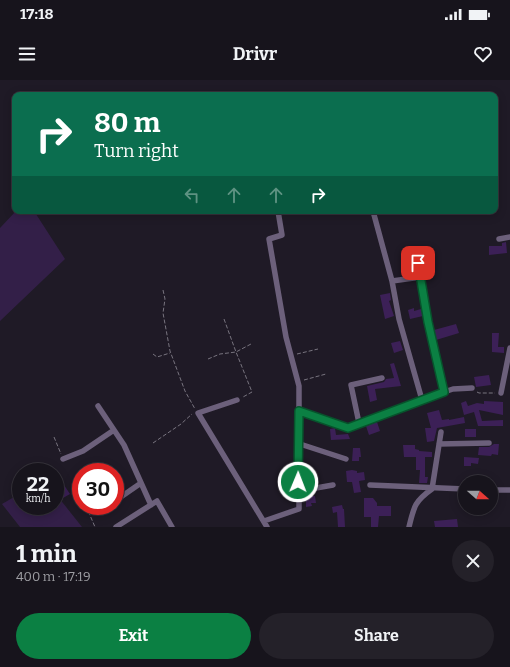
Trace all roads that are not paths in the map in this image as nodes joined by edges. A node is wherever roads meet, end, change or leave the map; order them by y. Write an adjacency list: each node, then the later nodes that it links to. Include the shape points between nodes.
1 (278, 214): 16 (street, via 282,235 269,240 298,382)
2 (375, 214): 7 (street)
3 (510, 237): 4 (street)
4 (499, 239)
5 (414, 249): 6 (street)
6 (421, 277): 7 (street); 11 (street)
7 (392, 281): 14 (street, via 399,319)
8 (510, 348): 12 (street)
9 (382, 378): 17 (street, via 351,385)
10 (472, 388): 11 (street)
11 (444, 392): 14 (street)
12 (501, 393)
13 (237, 400): 35 (street, via 198,414)
14 (422, 400): 17 (street)
15 (98, 406): 18 (street)
16 (299, 411): 17 (street, via 348,428); 21 (street)
17 (360, 423)
18 (114, 430): 23 (street, via 83,452); 25 (street)
19 (441, 432): 22 (street)
20 (489, 443): 22 (street)
21 (300, 444): 24 (street); 32 (street)
22 (439, 444): 28 (street)
23 (63, 459)
24 (346, 459)
25 (141, 483): 33 (street); 34 (street)
26 (333, 485): 32 (street)
27 (370, 485): 28 (street)
28 (432, 489): 29 (street); 38 (street, via 419,498)
29 (458, 489)
30 (498, 490): 31 (street)
31 (510, 490)
32 (299, 491): 35 (street, via 299,509)
33 (124, 495)
34 (151, 505): 36 (street, via 157,501); 37 (street)
35 (266, 524)
36 (169, 526)
37 (116, 527)
38 (409, 527)

